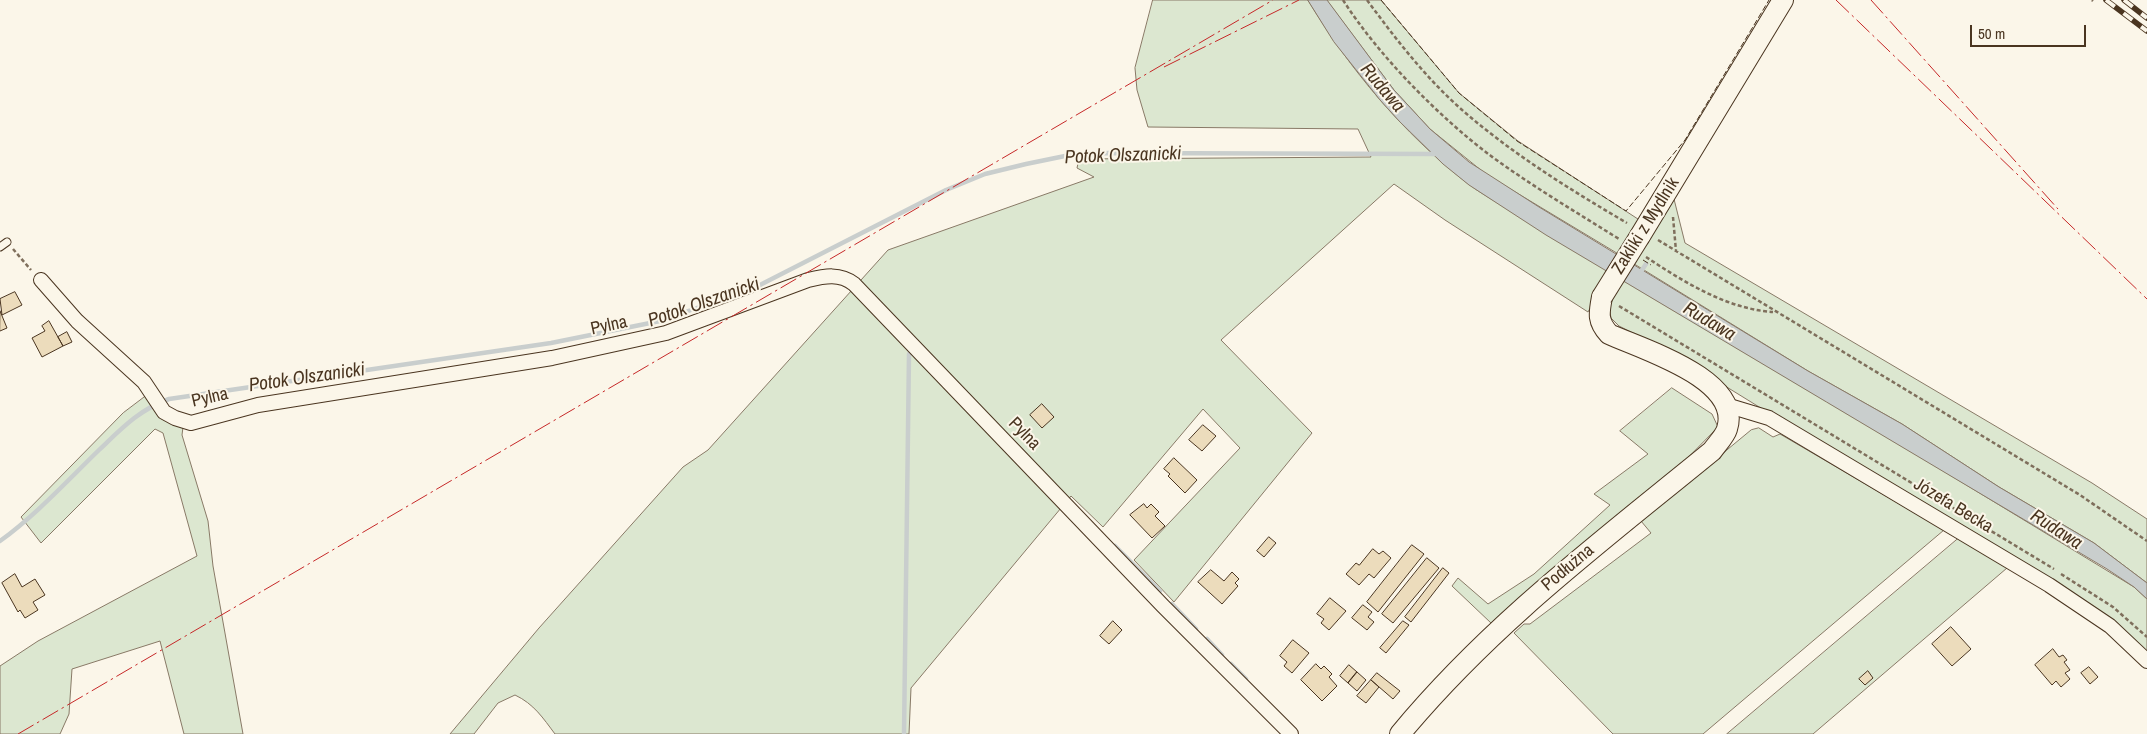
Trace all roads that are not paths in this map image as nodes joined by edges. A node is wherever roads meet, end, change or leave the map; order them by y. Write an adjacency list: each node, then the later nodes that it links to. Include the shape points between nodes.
1 (1782, 0): 5 (street, Zakliki z Mydlnik, bridge, via 1602,296 1600,310 1601,325 1609,334 1681,364 1710,386)
2 (7, 242): 3 (lane)
3 (0, 246)
4 (41, 280): 7 (street, Pylna, via 77,321 144,382 164,412 190,423 258,405 552,358 666,333 808,280 827,276 845,278)
5 (1726, 405): 6 (street, Józefa Becka, via 1769,418 2050,585 2110,626); 8 (street, Podłużna, via 1727,429 1712,451 1491,635)
6 (2147, 662)
7 (1291, 734)
8 (1400, 734)

